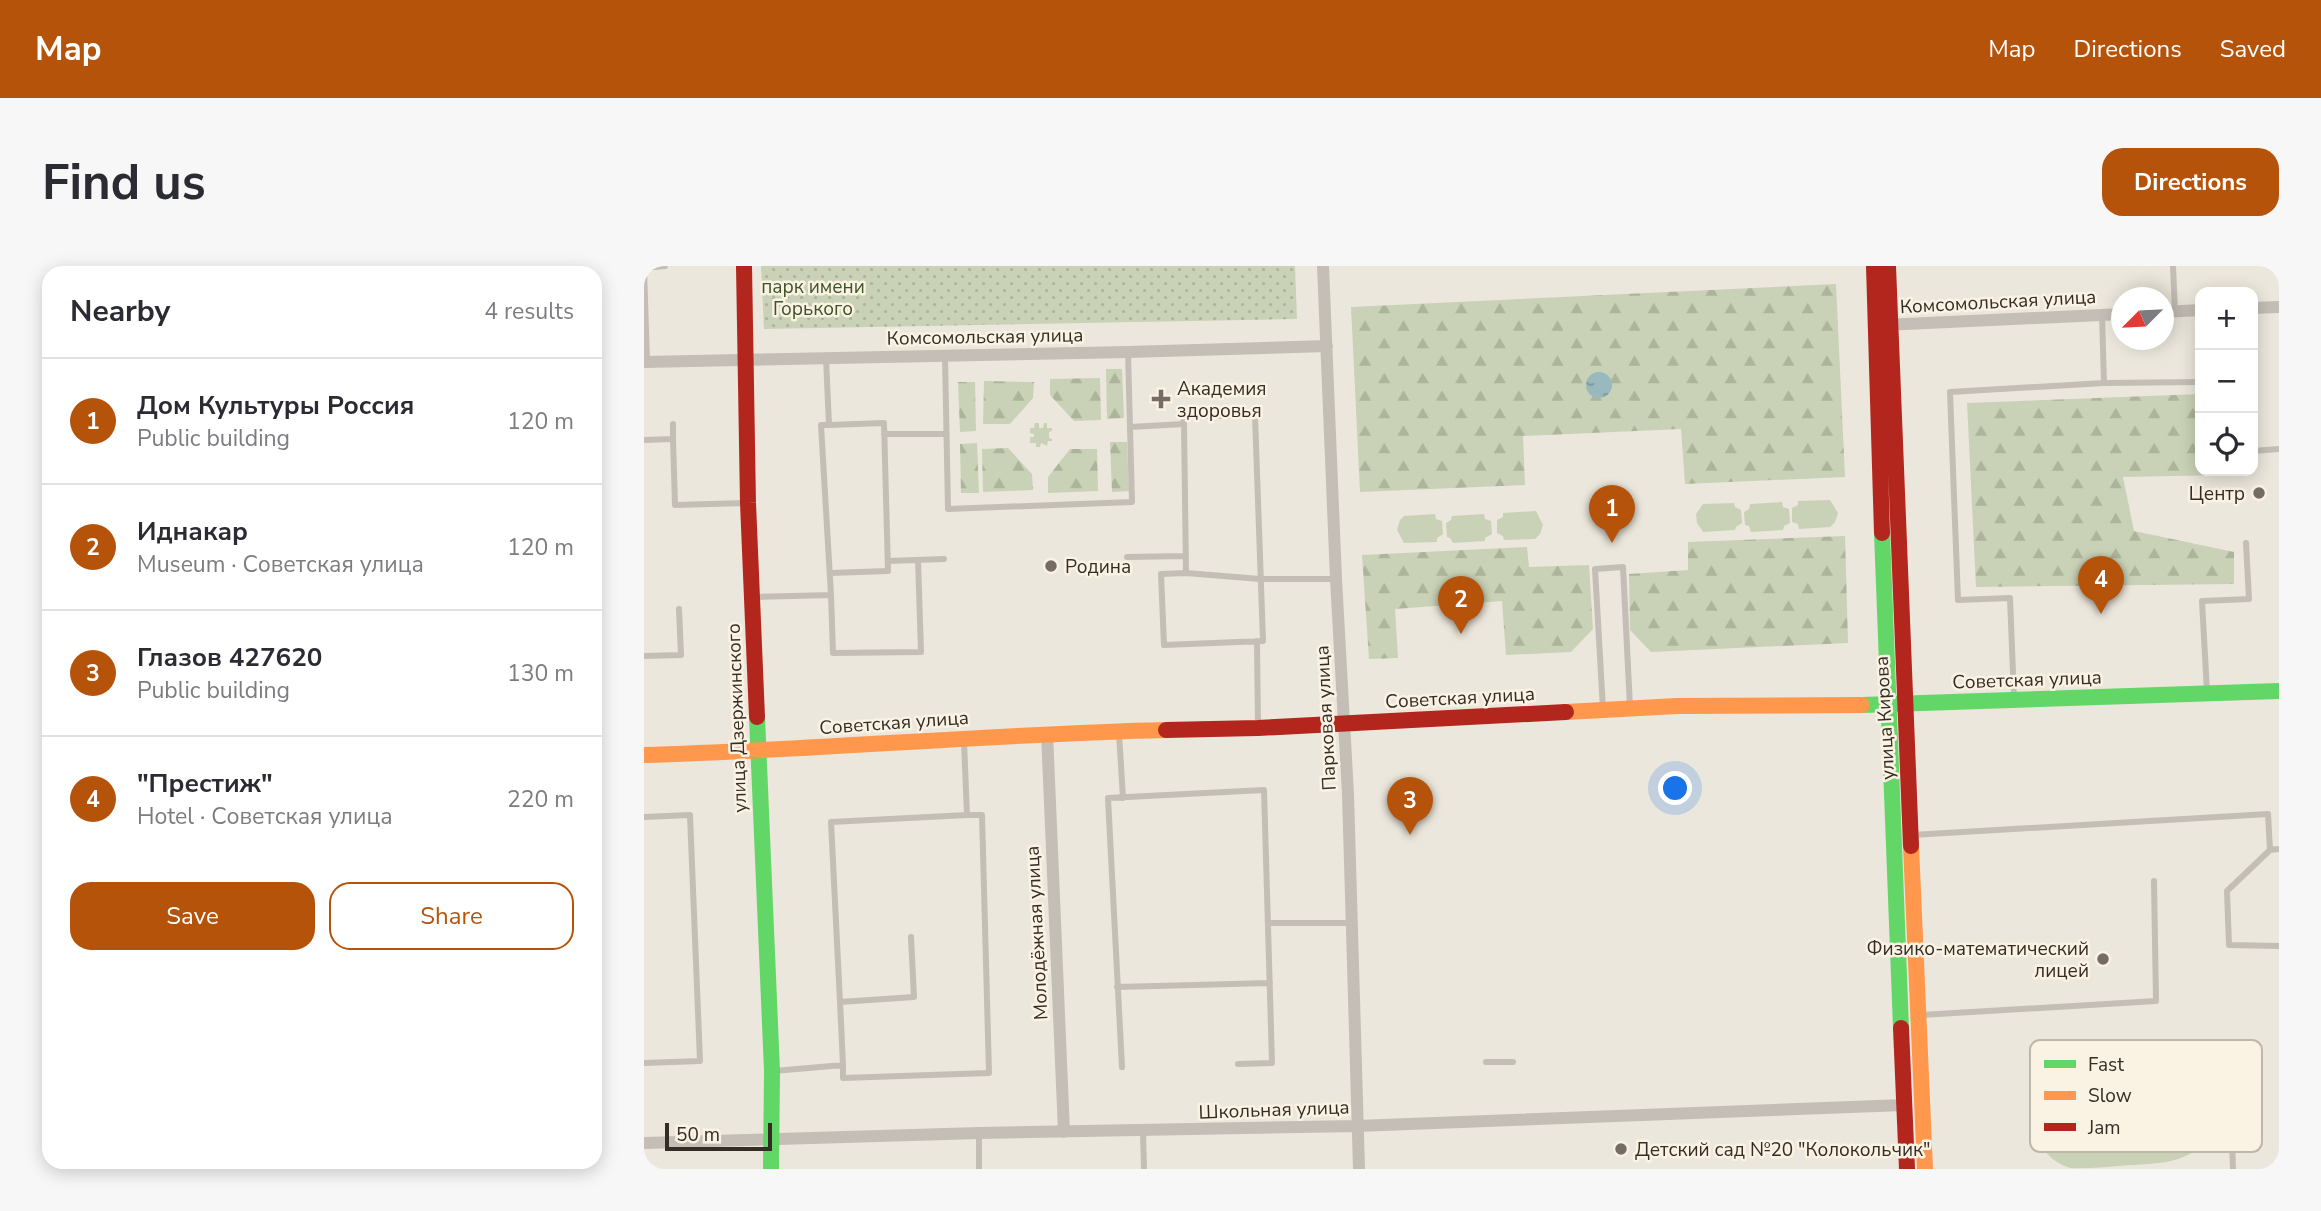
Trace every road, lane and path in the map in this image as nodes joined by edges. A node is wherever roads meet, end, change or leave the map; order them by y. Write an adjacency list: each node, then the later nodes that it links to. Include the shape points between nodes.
1 (665, 266): 7 (lane)
2 (744, 266): 20 (street, улица Дзержинского)
3 (1323, 266): 16 (street, Парковая улица)
4 (1874, 266): 15 (street, улица Кирова)
5 (1888, 266): 15 (street, улица Кирова)
6 (2173, 266): 8 (lane)
7 (644, 268): 21 (lane)
8 (2171, 287)
9 (2279, 307): 10 (street)
10 (2258, 308)
11 (2195, 310): 12 (street)
12 (2174, 311)
13 (2102, 315): 14 (street, Комсомольская улица); 15 (street, Комсомольская улица); 23 (lane)
14 (2111, 315)
15 (1883, 325): 53 (street, улица Кирова)
16 (1327, 346): 17 (street, Комсомольская улица); 44 (street, Парковая улица)
17 (1128, 352): 18 (street, Комсомольская улица); 27 (lane)
18 (945, 356): 19 (street, Комсомольская улица); 28 (lane)
19 (827, 358): 20 (street, Комсомольская улица); 26 (lane)
20 (746, 360): 21 (street, Комсомольская улица); 34 (street, улица Дзержинского)
21 (646, 361)
22 (2195, 382): 23 (lane)
23 (2104, 383): 52 (lane, via 1950,392 1958,600 2010,598)
24 (673, 424): 30 (lane)
25 (1184, 424): 27 (lane); 36 (lane); 43 (lane, via 1183,416 1255,416)
26 (829, 425): 29 (lane, via 884,423); 41 (lane, via 821,425)
27 (1130, 427): 28 (lane, via 1132,502 948,509)
28 (946, 433): 29 (lane)
29 (884, 434): 40 (lane)
30 (673, 439): 31 (lane); 34 (lane, via 675,505)
31 (644, 440)
32 (2279, 450): 33 (lane)
33 (2258, 451)
34 (748, 503): 46 (street, улица Дзержинского)
35 (2246, 543): 51 (lane, via 2249,599 2202,601)
36 (1185, 556): 37 (lane); 42 (lane)
37 (1127, 557)
38 (944, 559): 39 (lane)
39 (918, 560): 40 (lane); 45 (lane, via 921,652 833,653)
40 (888, 561): 41 (lane, via 888,571)
41 (830, 573): 45 (lane)
42 (1186, 573): 43 (lane); 48 (lane, via 1161,574 1164,645)
43 (1260, 579): 44 (lane); 48 (lane, via 1263,641)
44 (1336, 579): 56 (street, Парковая улица)
45 (831, 595): 46 (lane)
46 (752, 597): 61 (street, улица Дзержинского)
47 (679, 610): 49 (lane, via 681,655)
48 (1257, 641): 57 (lane)
49 (644, 656)
50 (2279, 691): 51 (street, Советская улица)
51 (2207, 694): 52 (street, Советская улица)
52 (2014, 700): 53 (street, Советская улица)
53 (1897, 704): 54 (street, Советская улица); 66 (street, улица Кирова); 67 (street, улица Кирова)
54 (1630, 709): 55 (street, Советская улица); 55 (lane, via 1623,567 1595,569)
55 (1603, 710): 56 (street, Советская улица)
56 (1345, 724): 57 (street, Советская улица); 72 (street, Парковая улица)
57 (1258, 728): 58 (street, Советская улица)
58 (1118, 732): 59 (street, Советская улица); 63 (lane)
59 (1047, 733): 60 (street, Советская улица); 90 (street, Молодёжная улица)
60 (964, 739): 61 (street, Советская улица); 64 (lane)
61 (758, 752): 62 (street, Советская улица); 86 (street, улица Дзержинского)
62 (644, 755)
63 (1123, 798): 71 (lane, via 1264,790); 76 (lane, via 1108,798)
64 (967, 815): 77 (lane, via 831,822); 84 (lane, via 982,815 989,1073 843,1077)
65 (644, 817): 82 (lane, via 690,815 700,1061)
66 (1910, 835): 67 (lane); 69 (lane, via 2268,814); 78 (street, улица Кирова)
67 (1892, 836): 79 (street, улица Кирова)
68 (2279, 849): 69 (lane)
69 (2270, 850): 74 (lane, via 2227,891 2230,946)
70 (2154, 881): 78 (lane, via 2156,1001)
71 (1268, 923): 72 (lane); 75 (lane)
72 (1351, 923): 88 (street, Парковая улица)
73 (911, 937): 77 (lane, via 914,998)
74 (2279, 946)
75 (1270, 983): 76 (lane); 83 (lane, via 1272,1063)
76 (1117, 987): 85 (lane)
77 (840, 1002): 84 (lane)
78 (1919, 1015): 79 (lane); 99 (street, улица Кирова)
79 (1899, 1016): 87 (street, улица Кирова)
80 (1486, 1062): 81 (lane)
81 (1513, 1062)
82 (644, 1063)
83 (1238, 1064)
84 (843, 1065): 86 (lane)
85 (1122, 1067)
86 (772, 1071): 92 (street, улица Дзержинского)
87 (1904, 1105): 88 (street, Школьная улица); 98 (street, улица Кирова)
88 (1357, 1126): 89 (street, Школьная улица); 97 (street, Парковая улица)
89 (1143, 1131): 90 (street, Школьная улица); 96 (lane)
90 (1064, 1132): 91 (street, Школьная улица)
91 (979, 1133): 92 (street, Школьная улица); 95 (lane)
92 (770, 1139): 93 (street, Школьная улица); 94 (street, улица Дзержинского)
93 (644, 1143)
94 (771, 1169)
95 (979, 1169)
96 (1144, 1169)
97 (1359, 1169)
98 (1907, 1169)
99 (1925, 1169)

